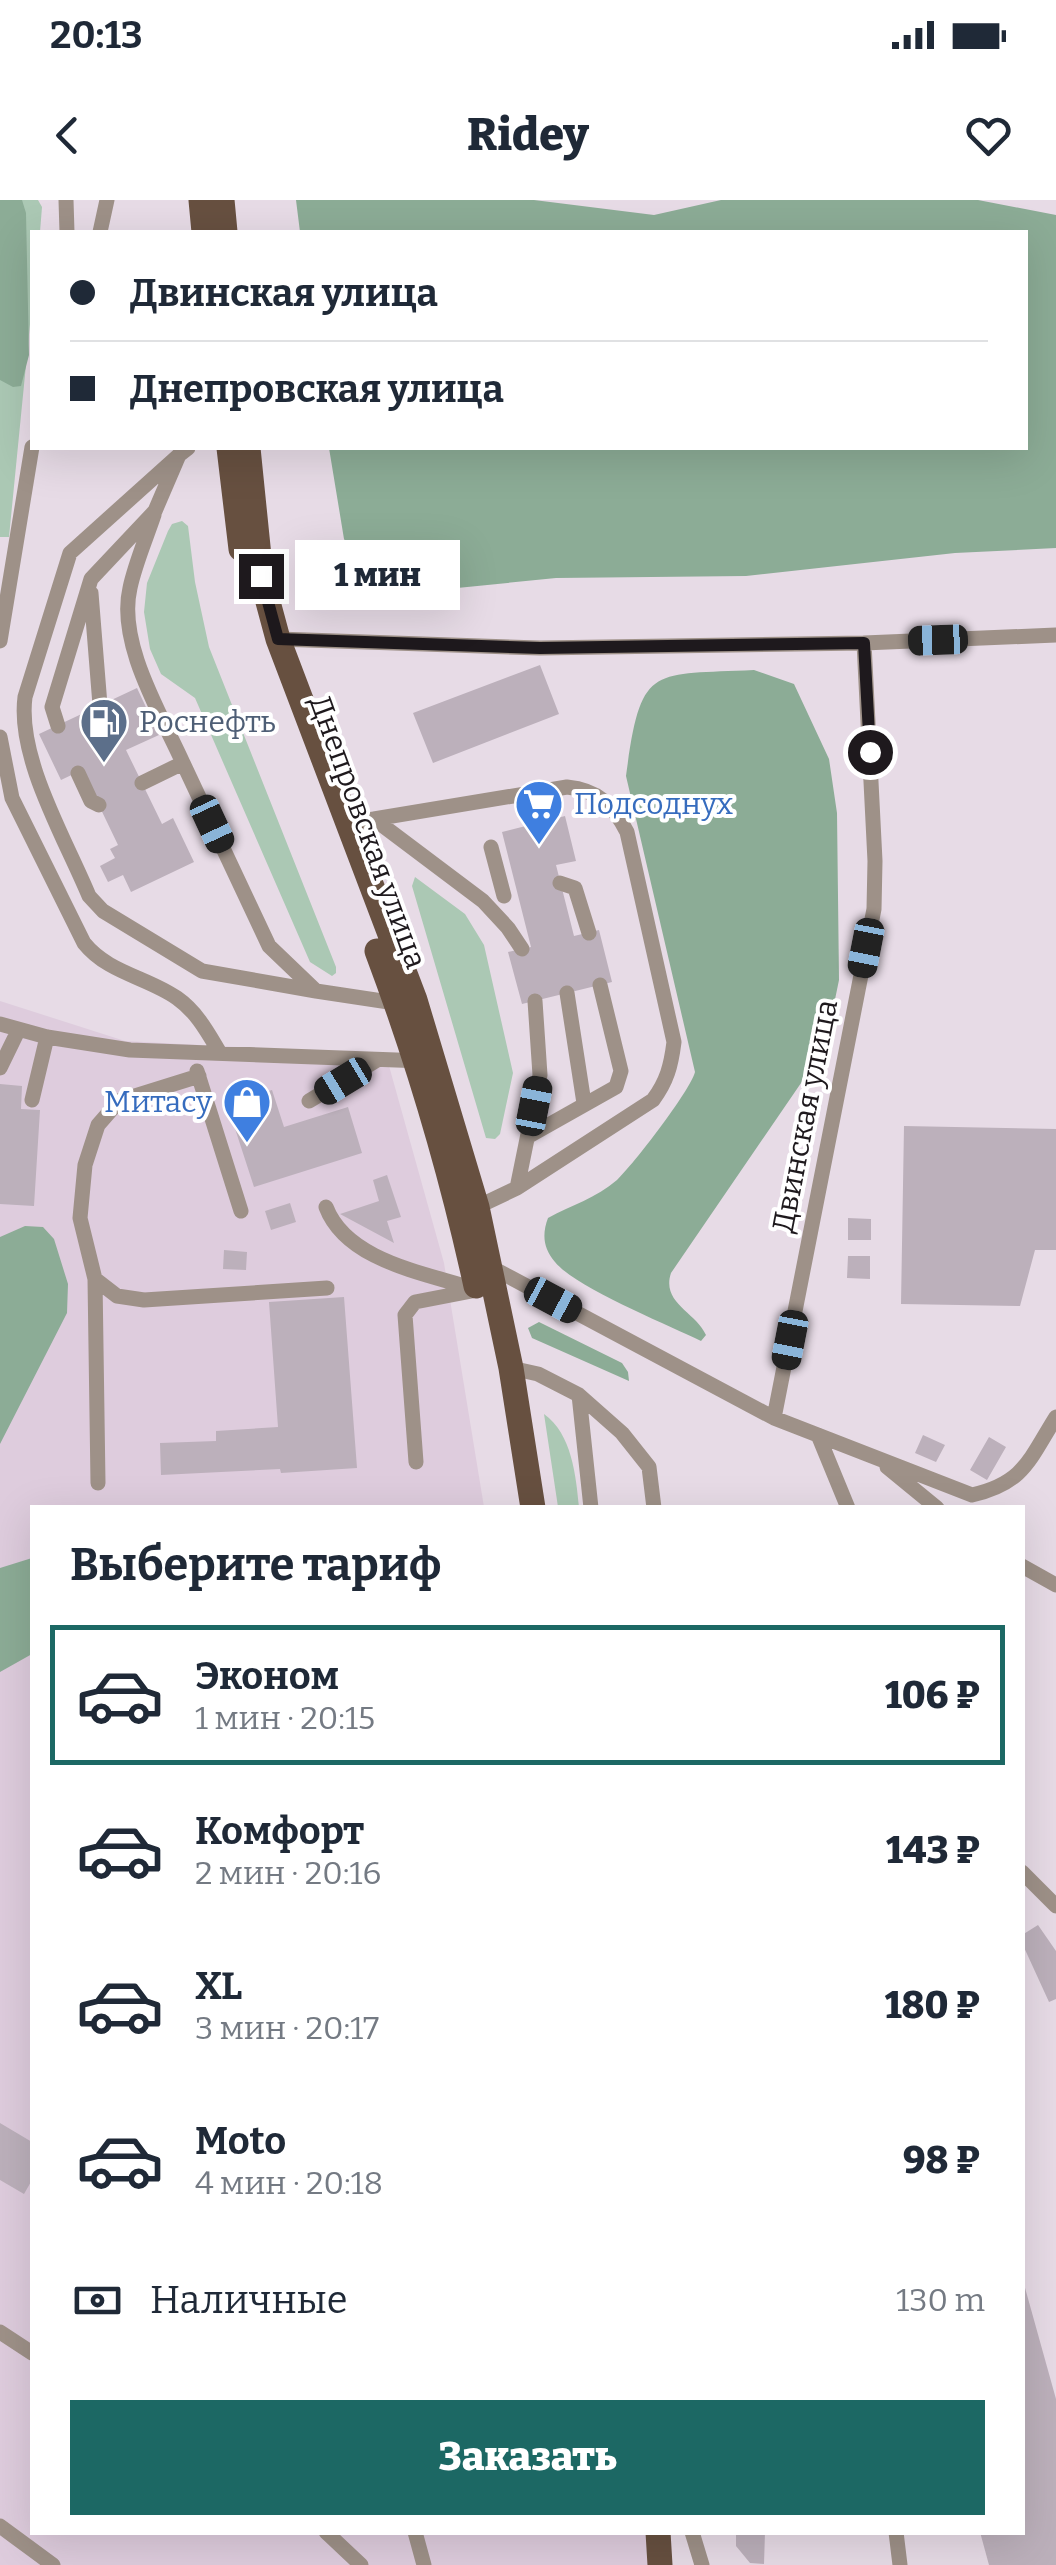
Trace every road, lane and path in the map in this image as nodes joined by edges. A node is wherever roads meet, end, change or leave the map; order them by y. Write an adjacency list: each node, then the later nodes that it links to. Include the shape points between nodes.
1 (66, 200): 5 (lane)
2 (107, 200): 6 (lane)
3 (201, 200): 7 (main road)
4 (222, 200): 8 (main road)
5 (68, 230)
6 (100, 230)
7 (204, 230)
8 (225, 230)
9 (32, 450): 17 (lane)
10 (229, 450): 37 (main road, Днепровская улица, via 245,576 262,639)
11 (248, 450): 16 (main road, Днепровская улица, via 261,576)
12 (184, 451): 13 (lane); 34 (lane, via 70,553 25,696 28,753 89,896 103,911 202,971)
13 (155, 511): 14 (lane); 22 (lane, via 129,591 128,618 134,652)
14 (90, 579): 19 (lane); 20 (lane, via 52,706)
15 (1056, 635): 18 (lane)
16 (278, 639): 18 (lane, via 540,648); 27 (main road, Днепровская улица)
17 (0, 641)
18 (864, 643): 62 (lane, Двинская улица, via 874,909)
19 (100, 706)
20 (58, 726)
21 (0, 737): 42 (lane, via 12,798 84,943 114,967 177,998)
22 (183, 763): 24 (lane); 34 (lane, via 269,946)
23 (78, 772): 25 (lane)
24 (142, 783)
25 (99, 805)
26 (374, 819): 27 (lane); 30 (lane); 51 (lane, via 566,787 603,798 627,832 674,1042 670,1069 653,1100)
27 (348, 823): 37 (main road, Днепровская улица)
28 (491, 847): 30 (lane, via 512,895)
29 (560, 883): 31 (lane, via 579,895)
30 (483, 901): 32 (lane)
31 (589, 934)
32 (522, 948)
33 (600, 985): 49 (lane, via 621,1071 616,1087)
34 (316, 991): 37 (lane)
35 (567, 993): 49 (lane)
36 (535, 1001): 50 (lane, via 540,1075)
37 (406, 1003): 44 (main road, Днепровская улица)
38 (0, 1024): 39 (lane)
39 (18, 1030): 40 (lane); 45 (lane)
40 (46, 1038): 41 (lane); 47 (lane)
41 (192, 1052): 42 (lane); 46 (lane)
42 (220, 1053): 43 (lane)
43 (377, 1060): 44 (lane); 48 (lane)
44 (426, 1061): 53 (main road, Днепровская улица); 58 (main road, Днепровская улица)
45 (0, 1068)
46 (199, 1076): 54 (lane); 56 (lane, via 119,1101 98,1125 80,1218)
47 (32, 1100)
48 (309, 1101)
49 (584, 1103): 50 (lane)
50 (528, 1136): 51 (lane)
51 (516, 1188): 53 (lane)
52 (326, 1207): 58 (lane, via 332,1223 354,1243)
53 (477, 1207): 55 (main road, Днепровская улица)
54 (241, 1211)
55 (490, 1266): 59 (main road, Днепровская улица); 62 (lane)
56 (94, 1279): 57 (lane, via 117,1296 144,1300); 66 (lane)
57 (328, 1288)
58 (477, 1290): 65 (lane, via 416,1302 406,1315); 67 (main road, Днепровская улица)
59 (511, 1368): 60 (lane); 68 (main road, Днепровская улица)
60 (580, 1395): 69 (lane); 70 (lane, via 649,1467)
61 (1056, 1417): 64 (lane, via 1023,1469 1000,1488 972,1496)
62 (774, 1418): 63 (lane)
63 (818, 1435): 64 (lane); 71 (lane)
64 (872, 1455): 72 (lane)
65 (416, 1462)
66 (98, 1483)
67 (515, 1505)
68 (533, 1505)
69 (591, 1505)
70 (654, 1505)
71 (847, 1505)
72 (934, 1505)
73 (1025, 1568): 74 (lane)
74 (1056, 1585)
75 (1025, 1875): 76 (lane)
76 (1056, 1906)
77 (0, 2332): 78 (lane)
78 (30, 2352)
79 (0, 2526): 86 (lane)
80 (329, 2535): 87 (lane)
81 (416, 2535): 88 (lane)
82 (658, 2535): 89 (main road)
83 (674, 2535): 90 (main road)
84 (693, 2535): 91 (lane)
85 (896, 2535): 92 (lane)
86 (54, 2565)
87 (361, 2565)
88 (424, 2565)
89 (660, 2565)
90 (676, 2565)
91 (702, 2565)
92 (900, 2565)

